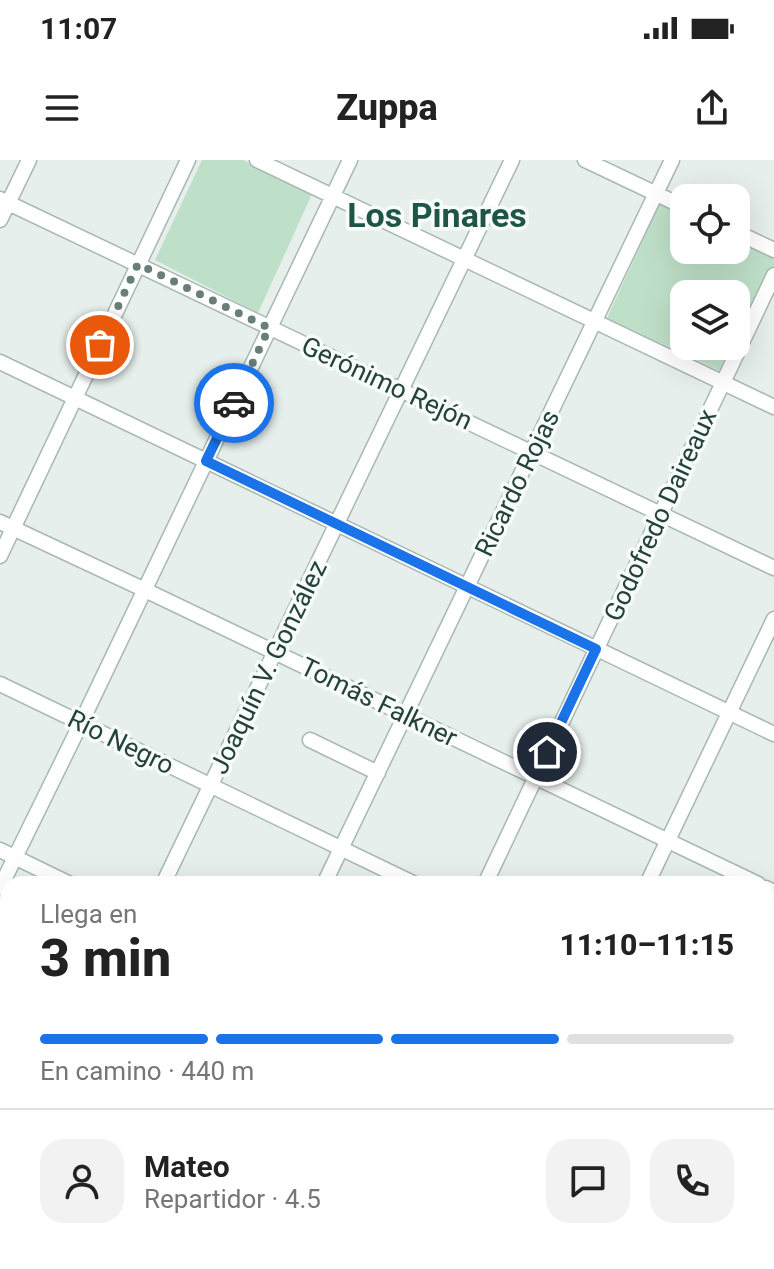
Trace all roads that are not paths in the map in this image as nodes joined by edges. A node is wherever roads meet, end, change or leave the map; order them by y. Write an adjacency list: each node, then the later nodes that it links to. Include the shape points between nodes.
1 (29, 160): 10 (street)
2 (188, 160): 16 (street)
3 (257, 160): 9 (street)
4 (350, 160): 9 (street)
5 (512, 160): 15 (street, Joaquín V. González)
6 (585, 160): 8 (street)
7 (672, 160): 8 (street, Ricardo Rojas)
8 (655, 194): 11 (street); 18 (street, Ricardo Rojas)
9 (332, 196): 15 (street); 19 (street)
10 (4, 201): 12 (street); 16 (street, Gerónimo Rejón)
11 (670, 201)
12 (0, 220)
13 (750, 239): 14 (street)
14 (774, 250)
15 (465, 259): 18 (street); 22 (street, Joaquín V. González)
16 (138, 264): 19 (street, Gerónimo Rejón); 23 (street)
17 (774, 275): 21 (street, Godofredo Daireaux)
18 (595, 321): 21 (street); 25 (street, Ricardo Rojas)
19 (269, 328): 22 (street, Gerónimo Rejón); 26 (street)
20 (0, 362): 23 (street)
21 (723, 383): 24 (street); 27 (street, Godofredo Daireaux)
22 (402, 389): 25 (street, Gerónimo Rejón); 28 (street, Joaquín V. González)
23 (74, 398): 26 (street); 29 (street)
24 (774, 407)
25 (532, 452): 27 (street, Gerónimo Rejón); 32 (street, Ricardo Rojas)
26 (206, 461): 28 (street); 33 (street)
27 (660, 514): 31 (street, Gerónimo Rejón); 35 (street, Godofredo Daireaux)
28 (337, 524): 32 (street); 36 (street, Joaquín V. González)
29 (6, 526): 30 (street); 33 (street, Tomás Falkner)
30 (0, 556)
31 (774, 568)
32 (467, 587): 35 (street); 39 (street, Ricardo Rojas)
33 (145, 590): 36 (street, Tomás Falkner); 40 (street)
34 (774, 619): 38 (street)
35 (596, 649): 38 (street); 44 (street, Godofredo Daireaux)
36 (275, 652): 39 (street, Tomás Falkner); 45 (street, Joaquín V. González)
37 (0, 684): 40 (street, Río Negro)
38 (729, 713): 41 (street); 46 (street)
39 (406, 715): 43 (street, Ricardo Rojas); 44 (street, Tomás Falkner)
40 (81, 723): 45 (street, Río Negro); 49 (street)
41 (774, 734)
42 (310, 740): 43 (street)
43 (378, 773): 47 (street, Ricardo Rojas)
44 (535, 778): 46 (street, Tomás Falkner); 55 (street, Godofredo Daireaux)
45 (211, 786): 47 (street, Río Negro); 52 (street, Joaquín V. González)
46 (668, 841): 56 (street); 57 (street, Tomás Falkner)
47 (342, 848): 53 (street, Ricardo Rojas); 54 (street, Río Negro)
48 (0, 850): 49 (street)
49 (15, 858): 50 (street); 51 (street)
50 (6, 876)
51 (53, 876)
52 (167, 876)
53 (328, 876)
54 (399, 876)
55 (489, 876)
56 (651, 876)
57 (741, 876)

